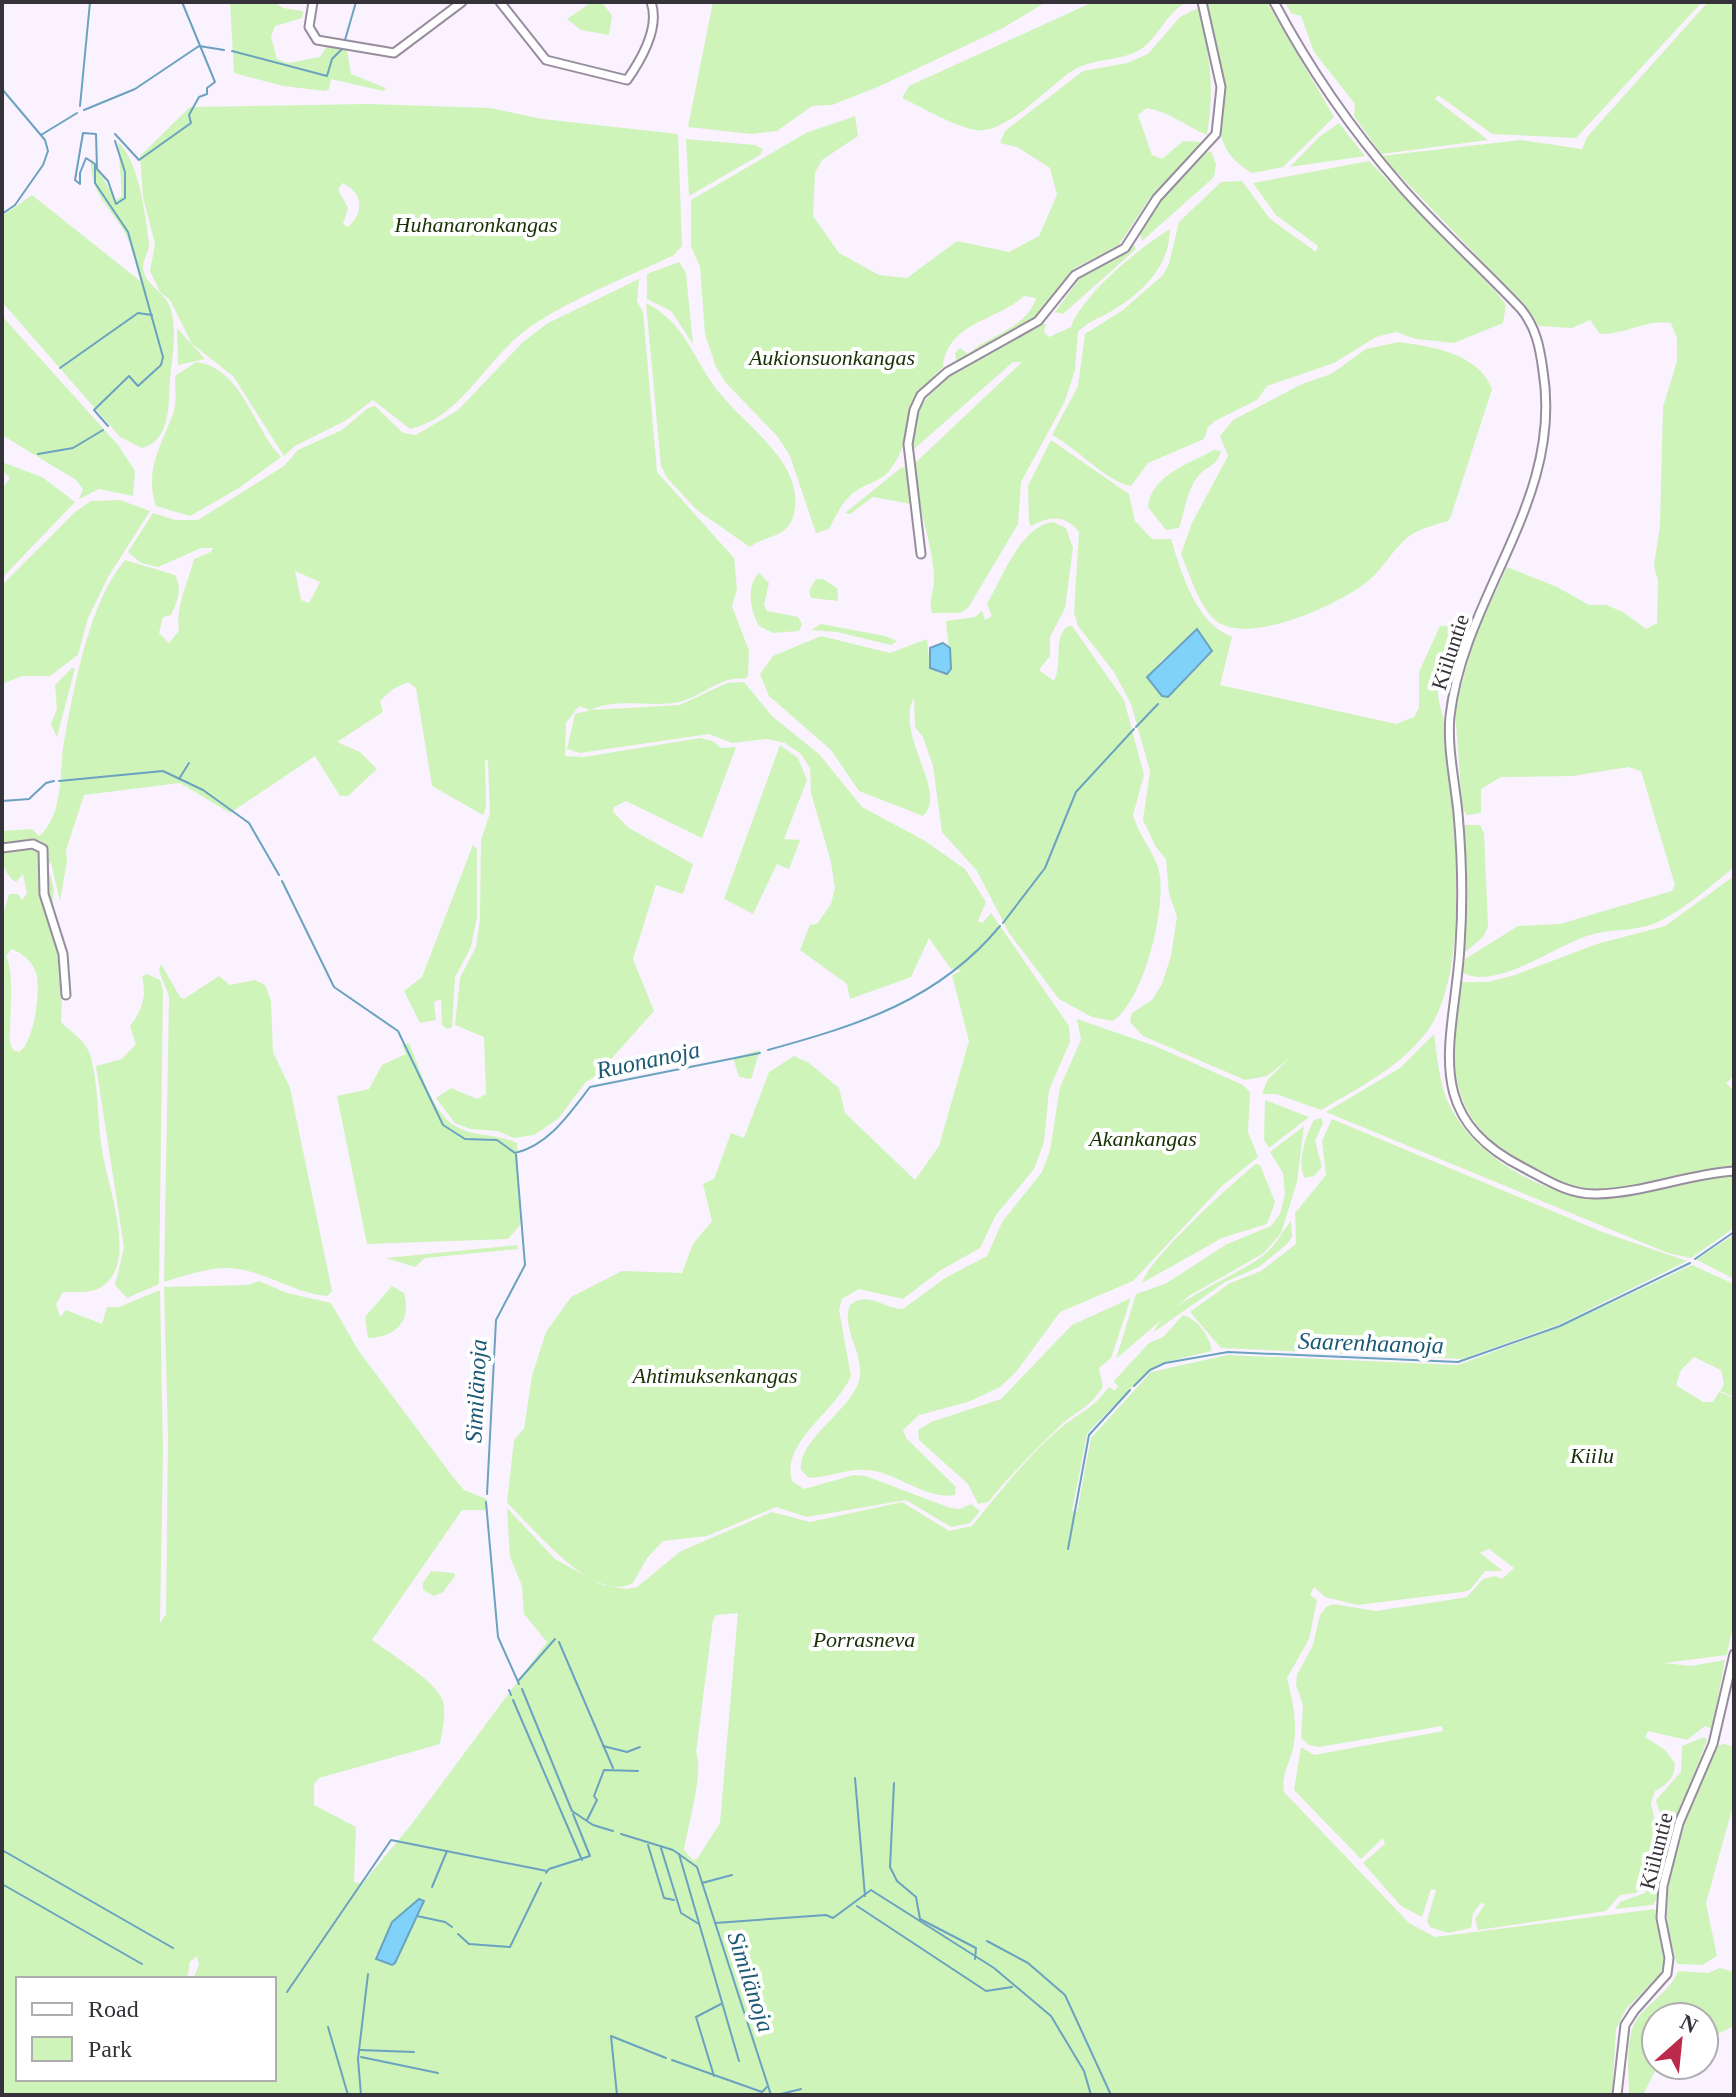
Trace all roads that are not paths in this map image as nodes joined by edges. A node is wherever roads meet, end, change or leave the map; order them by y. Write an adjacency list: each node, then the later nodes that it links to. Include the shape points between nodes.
1 (313, 2): 2 (street, via 309,27 317,40 394,53)
2 (462, 2)
3 (500, 2): 4 (street, via 546,60 627,80 646,49)
4 (651, 2)
5 (1202, 2): 7 (street, via 1221,87 1216,134 1157,198 1125,248 1075,275 1038,321 926,389 914,410 908,444)
6 (1274, 2): 10 (street, Kiiluntie, via 1359,136 1430,218 1521,309 1534,328 1541,354 1548,425 1541,466 1473,633 1450,714 1462,887 1448,1068 1458,1105 1494,1152 1574,1192 1604,1194)
7 (921, 554)
8 (2, 848): 9 (street, via 33,844 43,849 45,900 63,954)
9 (66, 995)
10 (1734, 1171)
11 (1734, 1655): 12 (street, Kiiluntie, via 1713,1744 1679,1823 1663,1886 1667,1974 1625,2025)
12 (1617, 2095)

